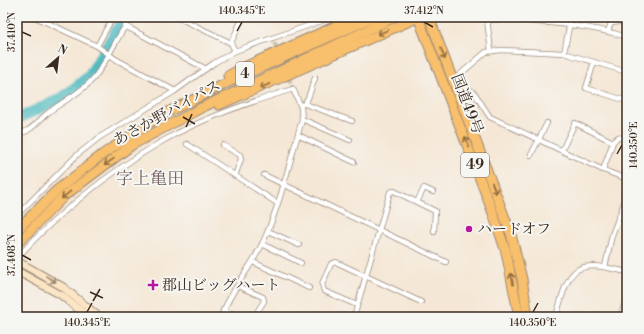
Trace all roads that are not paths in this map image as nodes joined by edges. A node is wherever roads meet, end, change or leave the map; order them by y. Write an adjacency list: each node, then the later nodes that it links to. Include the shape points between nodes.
1 (35, 17): 22 (street)
2 (100, 17): 3 (street)
3 (105, 17): 14 (street)
4 (132, 17): 17 (street)
5 (177, 17): 21 (street)
6 (242, 17): 21 (street)
7 (333, 17): 23 (street)
8 (356, 17): 35 (highway, via 242,68 173,106)
9 (374, 17): 20 (highway, あさか野バイパス / 4)
10 (394, 17): 20 (highway, あさか野バイパス / 4)
11 (418, 17): 39 (highway, one-way to 39); 89 (highway, 国道49号 / 49, one-way to 11, via 512,276 495,220)
12 (429, 17): 31 (highway, 国道49号 / 49, one-way to 31)
13 (570, 17): 16 (street)
14 (112, 19): 22 (street)
15 (627, 20): 18 (street, via 611,23)
16 (569, 23): 18 (street); 24 (street, via 487,20); 25 (street)
17 (125, 26): 26 (street); 28 (street)
18 (608, 31): 19 (street)
19 (627, 38)
20 (334, 40): 35 (highway, あさか野バイパス / 4, via 235,79); 39 (highway, あさか野バイパス / 4)
21 (231, 43): 23 (street)
22 (97, 46): 26 (street)
23 (235, 51): 28 (street)
24 (491, 51): 25 (street); 31 (street, via 486,52)
25 (564, 53): 27 (street)
26 (109, 55): 32 (street); 40 (street, via 93,80 47,113 29,130)
27 (594, 62): 29 (street); 33 (street, via 586,88)
28 (206, 69): 32 (street)
29 (627, 72)
30 (314, 78): 34 (street)
31 (456, 78): 43 (street, via 475,94 490,117); 90 (highway, 国道49号 / 49, one-way to 90, via 511,234)
32 (175, 91): 61 (street, via 100,137 77,155)
33 (627, 101)
34 (303, 104): 36 (street); 37 (street); 69 (street, via 294,89 240,106 161,142 97,186 34,240)
35 (160, 116): 51 (highway, あさか野バイパス / 4)
36 (302, 119): 41 (street); 42 (street)
37 (352, 122)
38 (547, 123): 43 (street)
39 (166, 127): 51 (highway, あさか野バイパス / 4, one-way to 51)
40 (17, 134)
41 (298, 135): 50 (street); 56 (street)
42 (350, 140)
43 (539, 140): 48 (street); 49 (street)
44 (627, 140): 45 (street, via 618,137)
45 (613, 142): 48 (street, via 575,123); 52 (street)
46 (187, 144): 54 (street)
47 (223, 145): 54 (street, via 240,155)
48 (562, 150): 52 (street)
49 (531, 155)
50 (354, 162)
51 (93, 167): 63 (highway, あさか野バイパス / 4, via 57,190); 66 (highway, あさか野バイパス / 4, one-way to 66)
52 (602, 170): 55 (street)
53 (264, 175): 56 (street)
54 (235, 176): 60 (street)
55 (627, 179)
56 (283, 185): 60 (street); 62 (street)
57 (433, 192): 59 (street, via 424,188)
58 (627, 195): 73 (street, via 612,235)
59 (417, 202): 62 (street, via 390,192); 65 (street, via 436,212)
60 (277, 203): 64 (street)
61 (17, 215)
62 (378, 229): 72 (street); 76 (street)
63 (17, 230)
64 (268, 231): 67 (street); 68 (street)
65 (434, 232)
66 (17, 244)
67 (262, 244): 70 (street); 71 (street)
68 (299, 245)
69 (17, 259): 84 (main road, one-way to 84, via 63,287)
70 (253, 262): 77 (street); 78 (street)
71 (301, 262)
72 (446, 262)
73 (605, 267): 75 (street); 91 (street, via 589,266 573,274 565,285)
74 (17, 270): 83 (main road, via 61,294)
75 (627, 272)
76 (365, 276): 80 (street); 81 (street); 81 (street, via 336,262 332,264 322,284 324,291)
77 (238, 286): 82 (street); 87 (street, via 263,297 264,301)
78 (309, 288)
79 (627, 298): 92 (street)
80 (421, 302)
81 (357, 305): 88 (street)
82 (223, 310): 85 (street); 86 (street)
83 (88, 317)
84 (100, 317)
85 (221, 317)
86 (240, 317)
87 (254, 317)
88 (354, 317)
89 (519, 317)
90 (528, 317)
91 (556, 317)
92 (620, 317)

